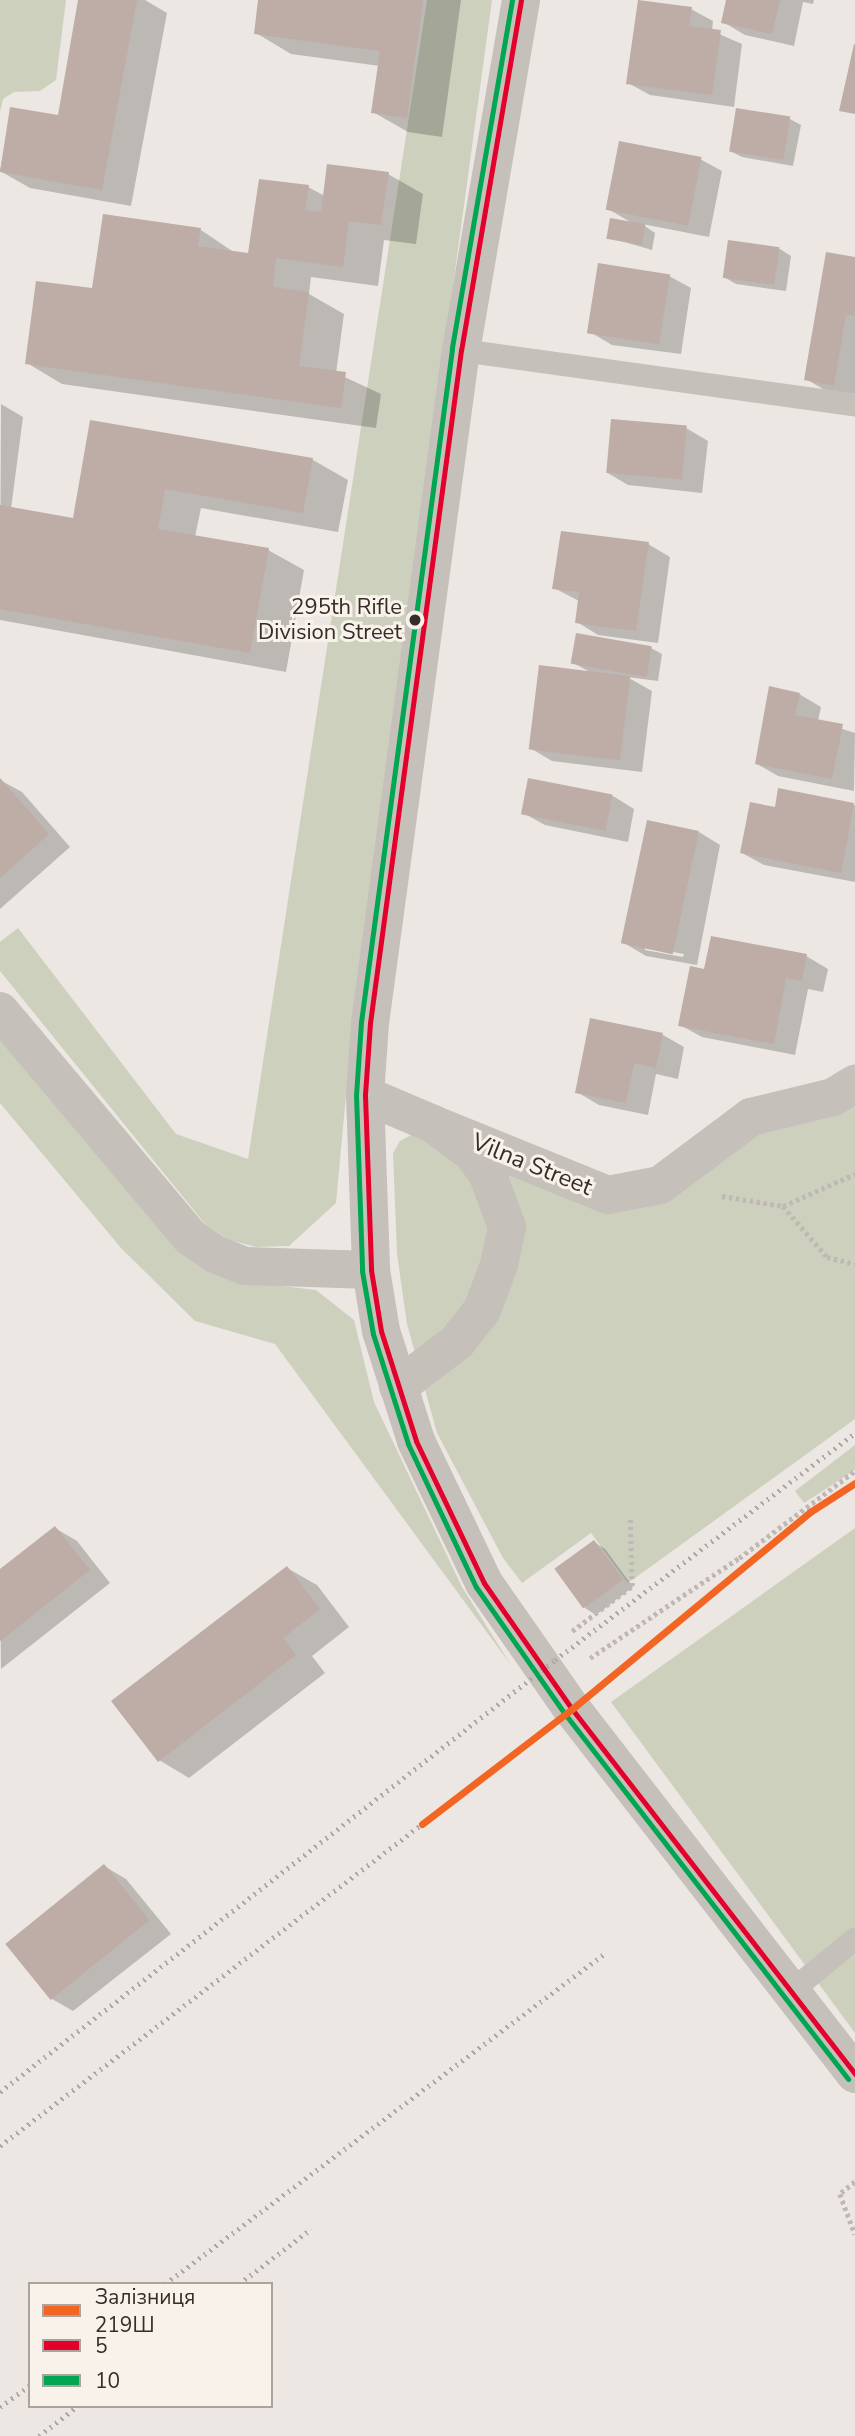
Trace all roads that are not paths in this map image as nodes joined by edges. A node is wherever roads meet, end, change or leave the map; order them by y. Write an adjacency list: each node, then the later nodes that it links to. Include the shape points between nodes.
1 (521, 0): 2 (street)
2 (461, 350): 3 (lane); 6 (street, via 370,1023)
3 (855, 405)
4 (0, 1011): 8 (street, via 190,1237 244,1266)
5 (855, 1084): 7 (street, Vilna Street, via 833,1097 751,1117 660,1185 608,1195)
6 (365, 1095): 7 (street, Vilna Street); 8 (street)
7 (433, 1124): 9 (street, Vilna Street, via 472,1153 487,1173 507,1227 482,1310 457,1342)
8 (371, 1270): 9 (street)
9 (398, 1387): 11 (street, via 448,1514 484,1583 561,1667)
10 (855, 1938): 11 (lane)
11 (789, 1992): 12 (street)
12 (855, 2074)

